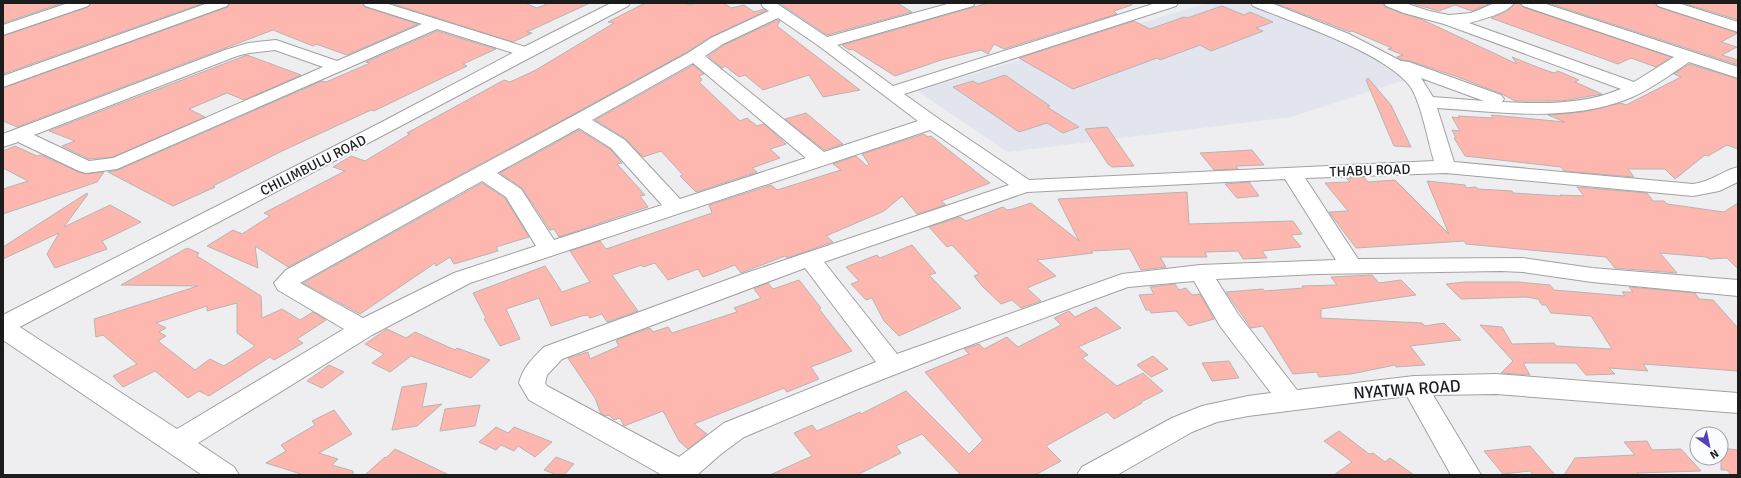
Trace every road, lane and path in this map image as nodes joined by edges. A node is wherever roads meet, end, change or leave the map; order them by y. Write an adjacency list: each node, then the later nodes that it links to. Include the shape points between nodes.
1 (83, 3): 16 (street)
2 (222, 3): 24 (street)
3 (370, 3): 14 (street)
4 (623, 3): 18 (street, CHILIMBULU ROAD)
5 (968, 3): 17 (street, via 911,13)
6 (1171, 3): 26 (street)
7 (1391, 3): 13 (street)
8 (1507, 3): 13 (street, via 1473,18)
9 (1528, 3): 20 (street)
10 (1663, 3): 15 (street)
11 (1267, 4): 21 (street, via 1359,45)
12 (773, 8): 17 (street); 19 (street)
13 (1450, 20): 25 (street)
14 (435, 24): 18 (street); 22 (street)
15 (1738, 27)
16 (3, 30)
17 (825, 43): 26 (street)
18 (526, 52): 44 (street, CHILIMBULU ROAD)
19 (694, 56): 29 (street); 32 (street)
20 (1688, 56): 23 (street); 25 (street)
21 (1392, 63): 27 (street, via 1418,85); 28 (street)
22 (336, 66): 31 (street, via 276,45 248,48); 31 (street, via 117,163 86,167)
23 (1738, 73)
24 (3, 82)
25 (1634, 88): 28 (street, via 1624,95 1604,102 1576,107)
26 (892, 92): 30 (street)
27 (1425, 102): 28 (street); 33 (street)
28 (1521, 108)
29 (579, 120): 34 (street); 38 (street, via 618,144)
30 (932, 123): 32 (street); 37 (street)
31 (10, 138)
32 (821, 160): 38 (street)
33 (1446, 168): 35 (street, THABU ROAD); 36 (street, THABU ROAD, via 1693,190 1719,185)
34 (482, 173): 39 (street, via 501,182 514,193); 45 (street, via 294,276 286,283)
35 (1291, 173): 37 (street, THABU ROAD); 41 (street)
36 (1738, 173)
37 (1025, 186): 40 (street, THABU ROAD)
38 (675, 206): 39 (street)
39 (549, 249): 45 (street, via 462,278)
40 (810, 259): 46 (street); 51 (street, THABU ROAD, via 553,353 535,372 532,383 538,393)
41 (1351, 265): 42 (street); 43 (street, via 1523,265 1592,275)
42 (1200, 272): 46 (street, via 1122,281); 48 (street, via 1229,320)
43 (1738, 288)
44 (3, 326): 50 (street)
45 (362, 329): 50 (street)
46 (892, 365): 51 (street, via 734,430)
47 (1414, 386): 48 (street, NYATWA ROAD); 49 (street, NYATWA ROAD, via 1496,384); 54 (street)
48 (1291, 401): 53 (street, NYATWA ROAD, via 1212,413 1182,425)
49 (1738, 403)
50 (175, 444): 52 (street)
51 (679, 473)
52 (224, 475)
53 (1092, 475)
54 (1466, 475)

